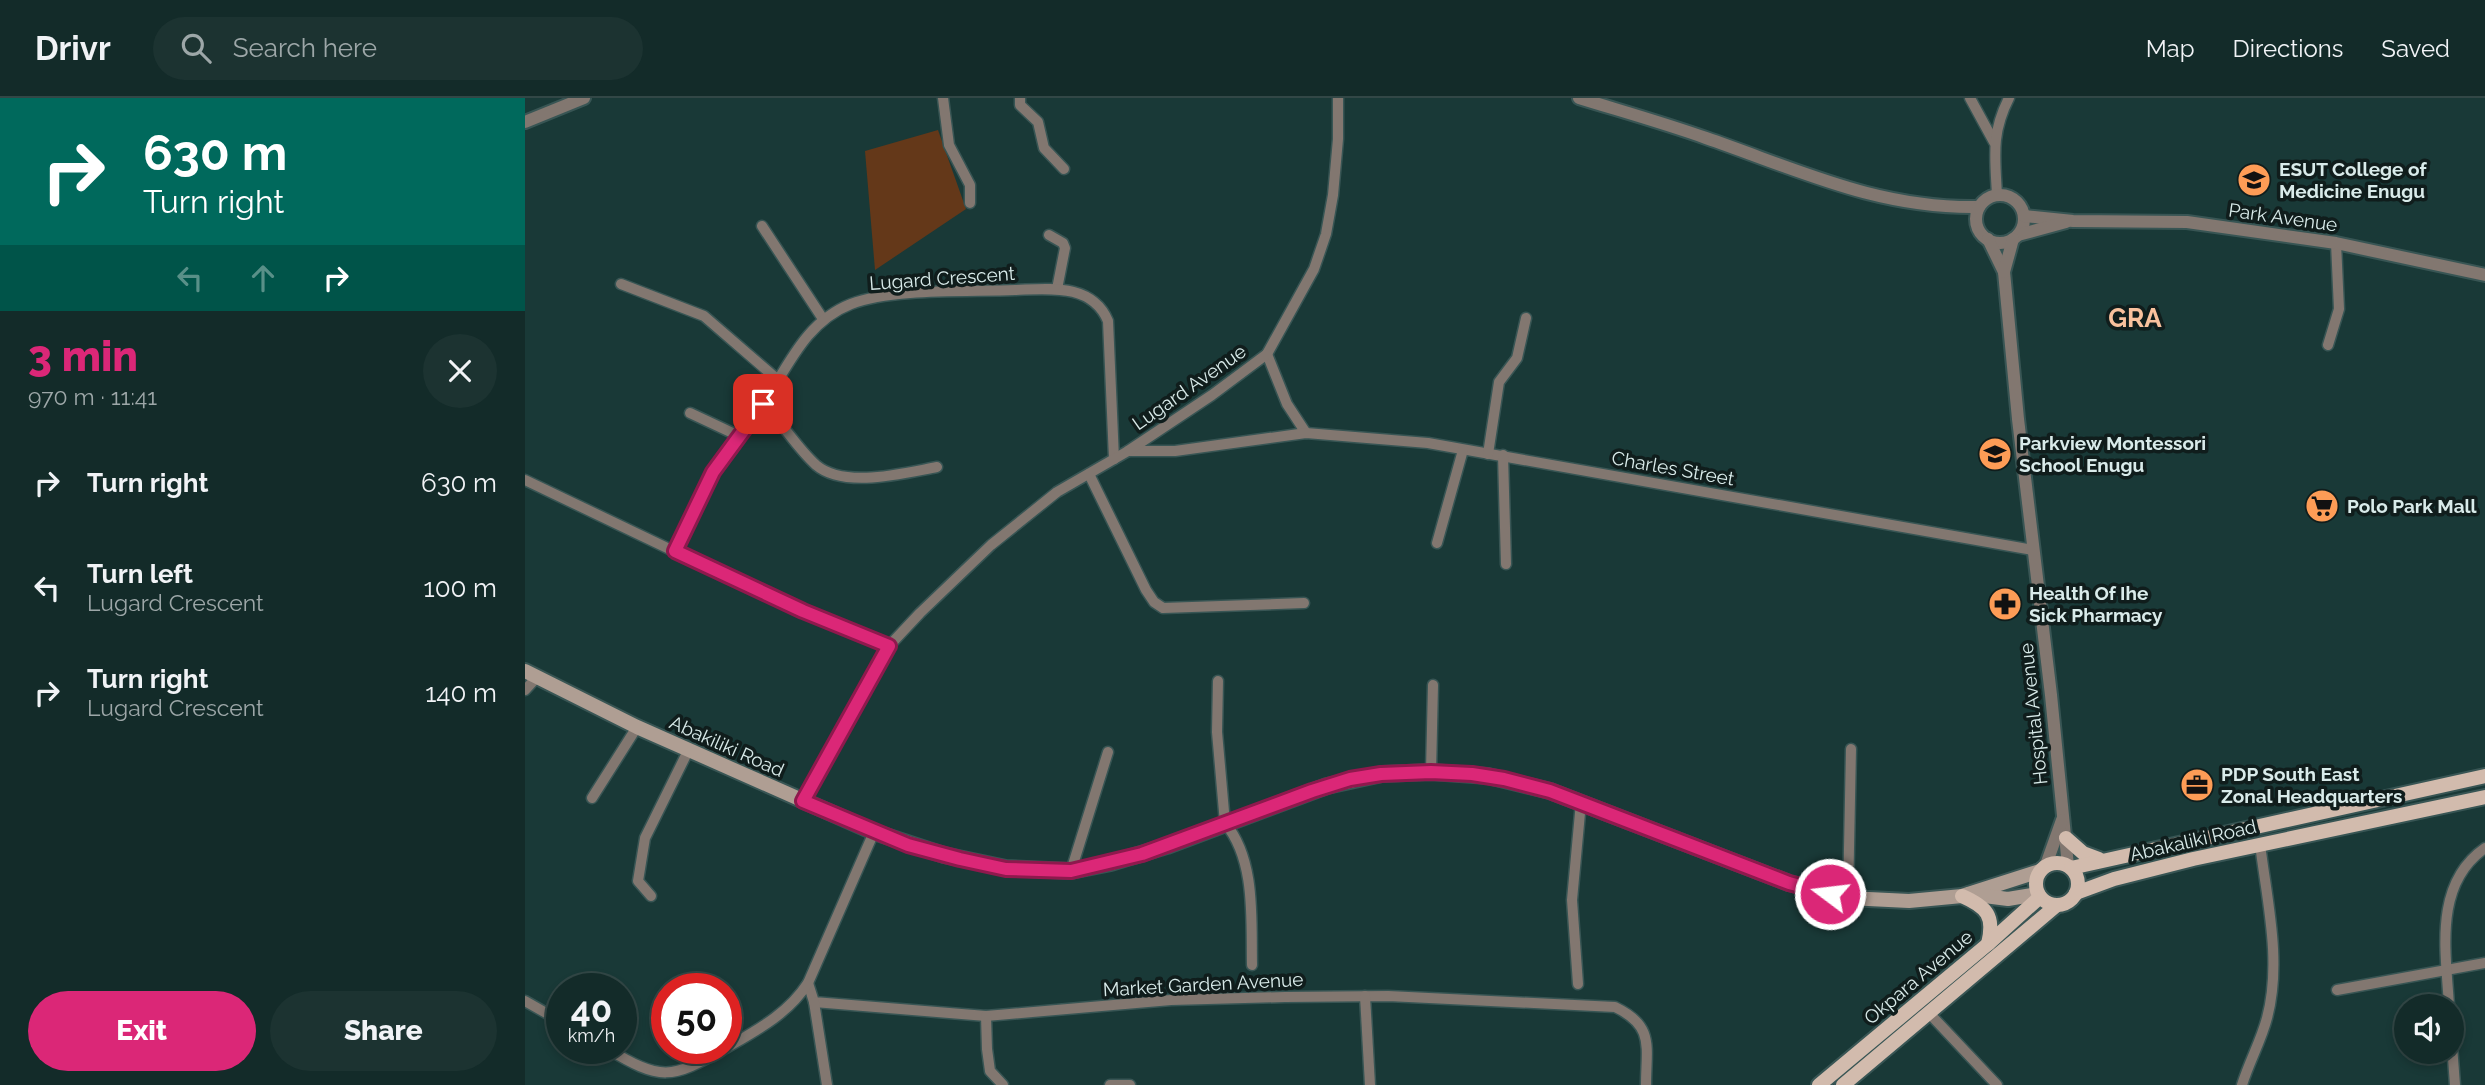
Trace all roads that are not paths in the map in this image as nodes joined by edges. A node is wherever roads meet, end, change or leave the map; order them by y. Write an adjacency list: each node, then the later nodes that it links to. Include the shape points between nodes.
1 (584, 98): 8 (street)
2 (943, 98): 12 (street, via 949,145 970,185)
3 (1020, 98): 10 (street, via 1020,105 1038,122 1044,148)
4 (1338, 98): 30 (street, Lugard Avenue, via 1338,139 1326,234 1314,269)
5 (1579, 98): 13 (street, via 1707,138 1842,188)
6 (1970, 98): 9 (street)
7 (2009, 98): 9 (street)
8 (526, 119)
9 (1994, 142): 11 (street)
10 (1064, 169)
11 (1997, 195): 14 (street); 15 (street, via 2014,199)
12 (970, 203)
13 (1944, 206): 14 (street); 16 (street)
14 (1979, 206): 16 (street)
15 (2024, 216): 17 (street); 20 (street)
16 (1976, 220): 21 (street)
17 (2073, 221): 20 (street); 22 (street, Park Avenue, via 2187,222)
18 (762, 226): 27 (street)
19 (1049, 235): 26 (street, via 1065,248)
20 (2015, 237): 21 (street, via 1998,242); 23 (street)
21 (1988, 239): 23 (street)
22 (2336, 243): 24 (street, Park Avenue); 29 (street, via 2339,309)
23 (2004, 272): 45 (street, Hospital Avenue)
24 (2485, 275)
25 (621, 284): 31 (street, via 704,316)
26 (1057, 289): 27 (street, Lugard Crescent, via 889,295 848,305); 40 (street, Lugard Crescent, via 1090,297 1108,321)
27 (823, 318): 31 (street, Lugard Crescent)
28 (1526, 318): 38 (street, via 1517,358 1499,382)
29 (2328, 345)
30 (1267, 354): 34 (street, via 1287,404); 37 (street, Lugard Avenue)
31 (777, 379): 32 (street, Lugard Crescent)
32 (763, 404): 35 (street, Lugard Crescent); 41 (street, via 812,461 842,476 879,478)
33 (690, 413): 35 (street)
34 (1306, 433): 36 (street, Charles Street); 37 (street, Charles Street, via 1175,450)
35 (739, 436): 46 (street, Lugard Crescent, via 713,472)
36 (1463, 450): 38 (street, Charles Street); 44 (street)
37 (1128, 451): 40 (street, Lugard Avenue)
38 (1488, 454): 39 (street, Charles Street)
39 (1503, 455): 45 (street, Charles Street); 47 (street)
40 (1114, 459): 42 (street, Lugard Avenue)
41 (937, 467)
42 (1089, 474): 48 (street, via 1158,606); 49 (street, Lugard Avenue, via 1057,492 991,545)
43 (525, 480): 46 (street)
44 (1437, 543)
45 (2033, 550): 65 (street, Hospital Avenue)
46 (675, 551): 49 (street)
47 (1506, 564)
48 (1304, 603)
49 (889, 646): 62 (street, Lugard Avenue)
50 (531, 674): 53 (street); 54 (main road, Abakiliki Road)
51 (1218, 681): 66 (street, via 1217,732)
52 (1433, 684): 58 (street)
53 (525, 690)
54 (637, 727): 55 (main road, Abakiliki Road); 61 (street)
55 (689, 749): 62 (main road, Abakiliki Road); 79 (street, via 645,838 638,881)
56 (1851, 749): 80 (street)
57 (1108, 752): 75 (street)
58 (1431, 772): 63 (main road, Abakiliki Road, via 1504,779); 66 (main road, Abakiliki Road, via 1350,779)
59 (2485, 776): 64 (main road, Abakaliki Road)
60 (2485, 797): 67 (main road, Abakaliki Road)
61 (592, 798)
62 (803, 801): 68 (main road, Abakiliki Road)
63 (1581, 802): 80 (main road, Abakiliki Road, via 1789,883); 87 (street, via 1572,900)
64 (2318, 813): 67 (main road); 72 (main road, Abakaliki Road)
65 (2063, 817): 69 (street, Hospital Avenue); 74 (street)
66 (1225, 823): 75 (main road, Abakiliki Road, via 1142,854); 84 (street, via 1235,834 1248,882)
67 (2318, 831): 70 (main road, Abakaliki Road)
68 (874, 832): 75 (main road, Abakiliki Road, via 980,864); 86 (street)
69 (2066, 838): 72 (main road, via 2083,853); 73 (street, Hospital Avenue)
70 (2260, 844): 76 (main road, Abakaliki Road, via 2114,879); 111 (street, via 2274,963 2267,1019)
71 (2485, 848): 85 (street, via 2466,865 2451,891)
72 (2101, 860): 73 (main road, Abakaliki Road)
73 (2070, 867): 74 (main road, via 2057,862); 76 (main road, via 2078,882)
74 (2043, 868): 77 (main road); 78 (main road, via 2035,884)
75 (1071, 871)
76 (2076, 893): 81 (main road, via 2067,903)
77 (1965, 895): 78 (main road, via 2008,899); 80 (main road, Abakiliki Road, via 1909,901); 82 (main road, via 1985,910 1991,924)
78 (2039, 895): 81 (main road); 82 (main road, Okpara Avenue)
79 (651, 896)
80 (1848, 898)
81 (2057, 905): 93 (main road, Okpara Avenue)
82 (1988, 944): 96 (main road, Okpara Avenue)
83 (2485, 963): 85 (street)
84 (1252, 965)
85 (2447, 969): 88 (street); 89 (street)
86 (808, 983): 92 (street); 97 (street, via 785,1010)
87 (1578, 984)
88 (2337, 990)
89 (2448, 994)
90 (1365, 996): 95 (street, Market Garden Avenue, via 1171,1000); 106 (street); 107 (street, Market Garden Avenue, via 1615,1007 1639,1023 1646,1038)
91 (525, 1001): 94 (street)
92 (814, 1002): 95 (street, Market Garden Avenue); 102 (street)
93 (1929, 1012): 98 (main road, Okpara Avenue); 110 (street)
94 (546, 1013)
95 (986, 1016): 103 (street, via 990,1071)
96 (1882, 1031): 98 (main road); 108 (main road, Okpara Avenue)
97 (742, 1038)
98 (1893, 1042): 109 (main road, Okpara Avenue)
99 (634, 1064): 100 (street, via 664,1074)
100 (698, 1064)
101 (2453, 1064): 112 (street)
102 (827, 1085)
103 (1003, 1085)
104 (1110, 1085): 105 (street)
105 (1130, 1085)
106 (1370, 1085)
107 (1646, 1085)
108 (1819, 1085)
109 (1843, 1085)
110 (1997, 1085)
111 (2242, 1085)
112 (2455, 1085)

